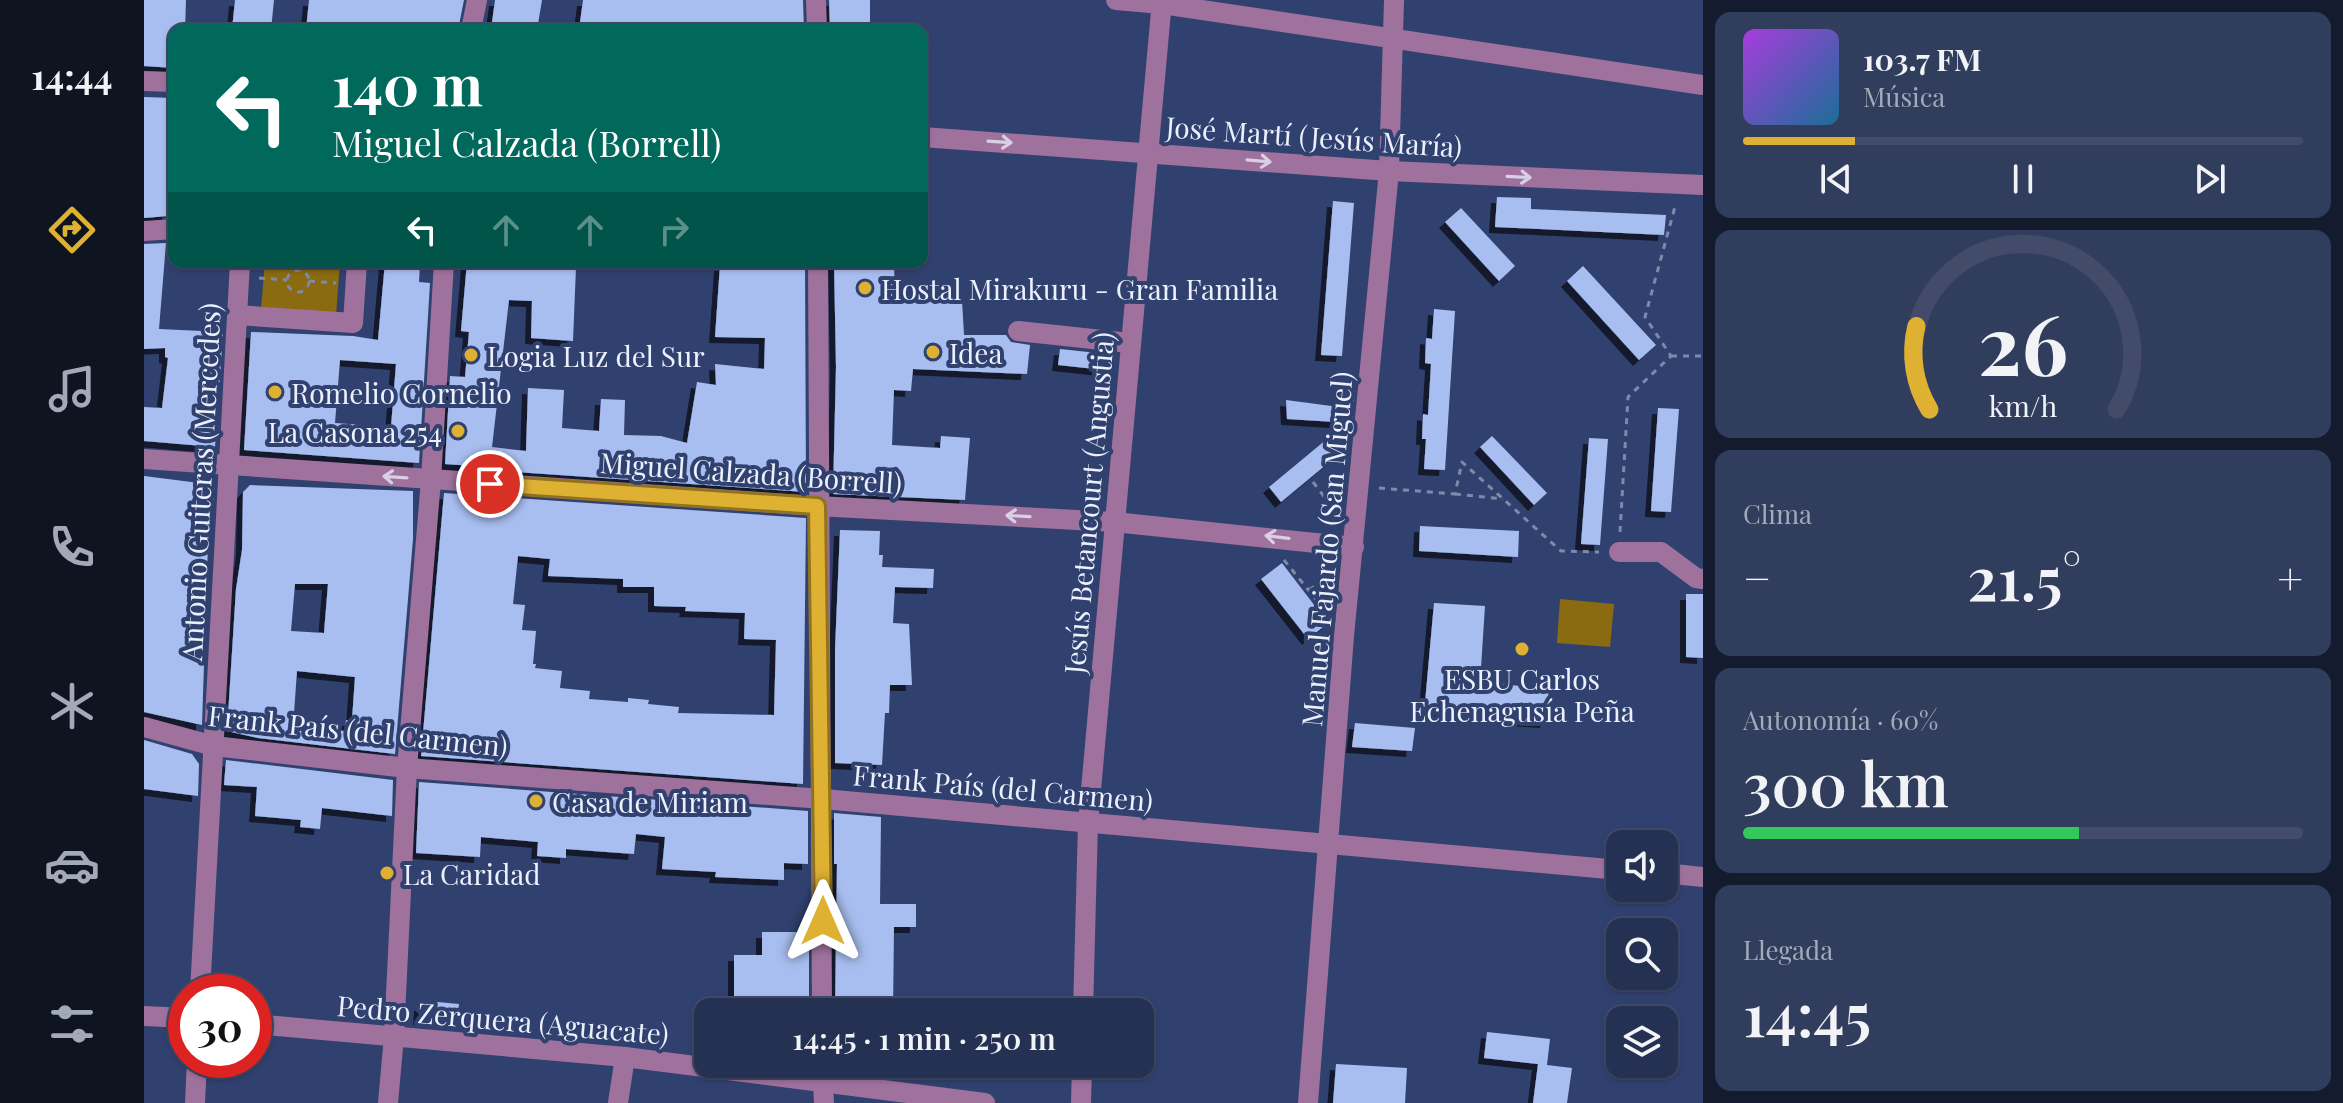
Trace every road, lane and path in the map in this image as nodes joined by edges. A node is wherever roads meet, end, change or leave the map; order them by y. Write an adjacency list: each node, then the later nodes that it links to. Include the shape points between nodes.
1 (477, 0): 6 (street)
2 (816, 0): 7 (street)
3 (1116, 0): 5 (street)
4 (1394, 0): 8 (street, Manuel Fajardo (San Miguel))
5 (1162, 2): 8 (street); 13 (street, Jesús Betancourt (Angustia))
6 (472, 24)
7 (817, 24)
8 (1394, 40): 11 (street); 14 (street, Manuel Fajardo (San Miguel))
9 (144, 81): 10 (street)
10 (168, 82)
11 (1703, 85)
12 (928, 137): 13 (street, José Martí (Jesús María), one-way to 13)
13 (1147, 152): 14 (street, José Martí (Jesús María), one-way to 14); 30 (street, Jesús Betancourt (Angustia))
14 (1389, 171): 15 (street, José Martí (Jesús María), one-way to 15); 37 (street, Manuel Fajardo (San Miguel))
15 (1681, 184): 16 (street, José Martí (Jesús María)); 31 (path, via 1645,317)
16 (1703, 185)
17 (168, 229): 18 (street)
18 (144, 231)
19 (240, 268): 28 (street, Antonio Guiteras (Mercedes))
20 (357, 268): 28 (street, via 353,323)
21 (444, 268): 35 (street)
22 (818, 268): 40 (street)
23 (299, 270): 25 (path); 26 (path)
24 (263, 278): 25 (path)
25 (288, 280): 26 (path, via 298,292)
26 (309, 281): 27 (path)
27 (331, 282)
28 (237, 315): 34 (street, Antonio Guiteras (Mercedes))
29 (1018, 331): 30 (street)
30 (1130, 343): 41 (street, Jesús Betancourt (Angustia))
31 (1671, 356): 32 (path); 44 (path, via 1628,397)
32 (1703, 356)
33 (144, 459): 34 (street, Miguel Calzada (Borrell))
34 (229, 467): 35 (street, Miguel Calzada (Borrell), one-way to 34); 48 (street, Antonio Guiteras (Mercedes))
35 (431, 480): 40 (street, Miguel Calzada (Borrell)); 49 (street)
36 (1313, 482): 43 (path)
37 (1360, 486): 38 (path); 43 (street, Manuel Fajardo (San Miguel))
38 (1455, 494): 39 (path); 39 (path, via 1462,462)
39 (1503, 499): 44 (path, via 1561,551)
40 (817, 506): 41 (street, Miguel Calzada (Borrell), one-way to 40); 50 (street)
41 (1114, 522): 42 (street, Miguel Calzada (Borrell)); 51 (street, Jesús Betancourt (Angustia))
42 (1264, 536): 43 (street, Miguel Calzada (Borrell), one-way to 42); 46 (path)
43 (1355, 543): 46 (street, Manuel Fajardo (San Miguel))
44 (1619, 552): 45 (street, via 1661,552)
45 (1703, 579)
46 (1344, 636): 52 (street, Manuel Fajardo (San Miguel))
47 (144, 727): 48 (street, Frank País (del Carmen))
48 (214, 746): 49 (street, Frank País (del Carmen)); 56 (street, Antonio Guiteras (Mercedes))
49 (407, 768): 50 (street, Frank País (del Carmen)); 62 (street)
50 (823, 799): 51 (street, Frank País (del Carmen)); 57 (street)
51 (1088, 823): 52 (street, Frank País (del Carmen)); 58 (street, Jesús Betancourt (Angustia))
52 (1327, 845): 53 (street, Frank País (del Carmen)); 75 (street, Manuel Fajardo (San Miguel))
53 (1606, 869)
54 (1678, 874): 55 (street)
55 (1703, 877)
56 (201, 974)
57 (822, 998)
58 (1083, 998)
59 (144, 1016): 60 (street)
60 (168, 1017)
61 (272, 1026): 62 (street, Pedro Zerquera (Aguacate))
62 (394, 1036): 63 (street, Pedro Zerquera (Aguacate)); 70 (street)
63 (625, 1057): 64 (street, Pedro Zerquera (Aguacate)); 71 (street)
64 (694, 1062)
65 (196, 1078): 69 (street)
66 (822, 1078): 72 (street)
67 (854, 1078): 73 (street, Pedro Zerquera (Aguacate))
68 (1082, 1078): 74 (street)
69 (195, 1103)
70 (388, 1103)
71 (618, 1103)
72 (824, 1103)
73 (985, 1103)
74 (1081, 1103)
75 (1308, 1103)

